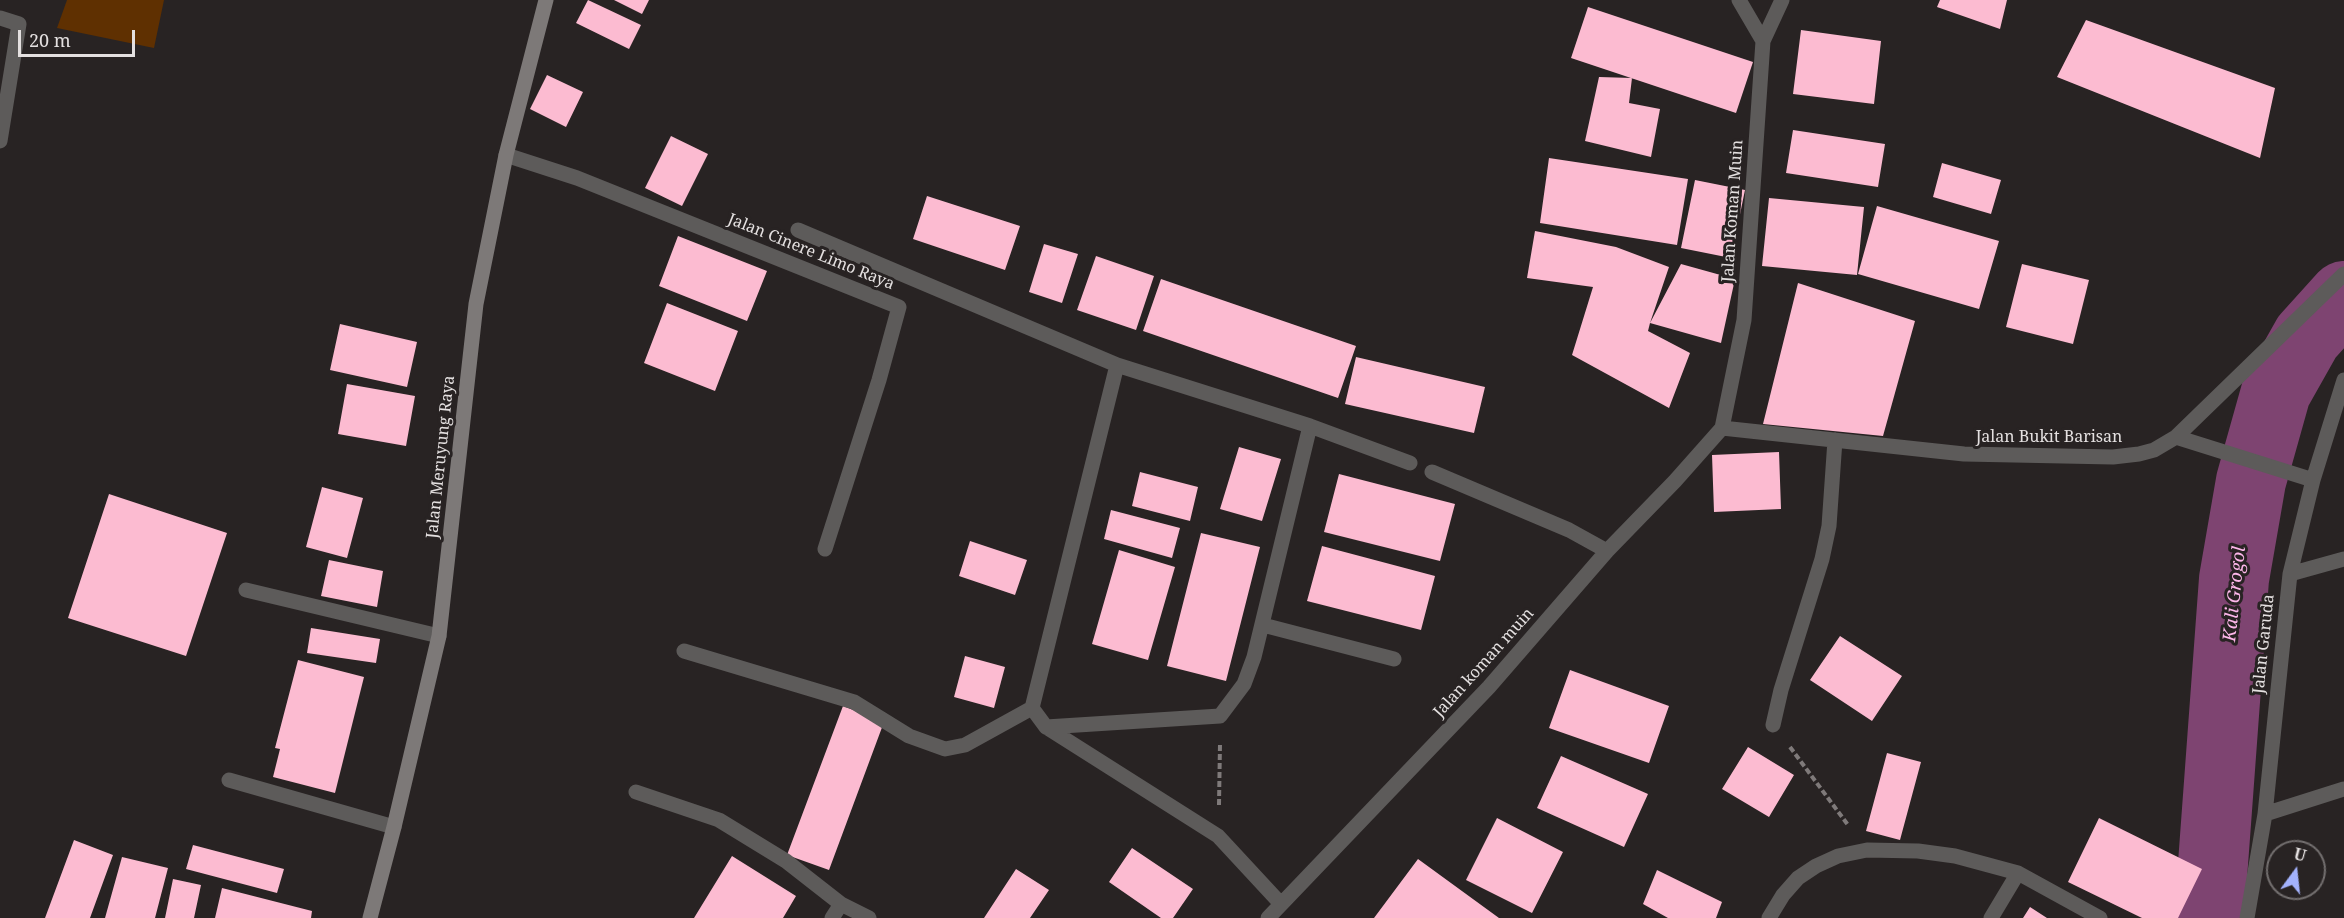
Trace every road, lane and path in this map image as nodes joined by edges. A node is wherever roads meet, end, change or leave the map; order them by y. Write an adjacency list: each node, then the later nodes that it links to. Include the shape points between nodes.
1 (546, 0): 7 (main road, Jalan Meruyung Raya)
2 (1739, 0): 5 (street)
3 (1782, 0): 5 (street)
4 (0, 18): 6 (street, via 19,24)
5 (1763, 42): 13 (street, Jalan Koman Muin, via 1744,320)
6 (0, 141)
7 (506, 155): 19 (street, Jalan Cinere Limo Raya, via 577,178 899,307); 25 (main road, Jalan Meruyung Raya, via 477,304)
8 (798, 230): 10 (street)
9 (2344, 274): 14 (street, Jalan Bukit Barisan)
10 (1117, 365): 12 (street); 28 (street)
11 (2344, 380): 18 (street, Jalan Garuda)
12 (1310, 426): 16 (street); 24 (street)
13 (1722, 428): 15 (street, Jalan Bukit Barisan); 20 (street, Jalan koman muin)
14 (2176, 437): 15 (street, Jalan Bukit Barisan, via 2154,450 2113,457 1964,454); 18 (street)
15 (1835, 440): 30 (street, via 1829,526 1822,559)
16 (1410, 463)
17 (1432, 472): 20 (street, via 1569,530)
18 (2313, 480): 22 (street, Jalan Garuda)
19 (825, 549)
20 (1607, 551): 41 (street, Jalan koman muin, via 1489,687)
21 (2344, 559): 22 (street)
22 (2290, 574): 35 (street, Jalan Garuda)
23 (246, 590): 25 (street)
24 (1263, 625): 27 (street); 29 (street, via 1244,684)
25 (439, 636): 36 (main road, Jalan Meruyung Raya)
26 (684, 651): 28 (street, via 854,702 909,736 945,749 965,745)
27 (1394, 659)
28 (1032, 708): 31 (street)
29 (1220, 716): 31 (street); 37 (path)
30 (1773, 725): 38 (path)
31 (1046, 727): 37 (street)
32 (229, 780): 36 (street)
33 (2344, 789): 35 (street)
34 (636, 792): 40 (street, via 719,820 786,861)
35 (2265, 814): 49 (street, Jalan Garuda)
36 (394, 827): 42 (main road, Jalan Meruyung Raya)
37 (1218, 836): 41 (street)
38 (1867, 850): 39 (street, via 1955,856); 46 (street, via 1838,856 1798,878)
39 (2018, 873): 47 (street); 48 (street)
40 (841, 904): 43 (street); 44 (street)
41 (1281, 904): 45 (street, Jalan koman muin)
42 (370, 918)
43 (832, 918)
44 (869, 918)
45 (1268, 918)
46 (1769, 918)
47 (1991, 918)
48 (2100, 918)
49 (2247, 918)

